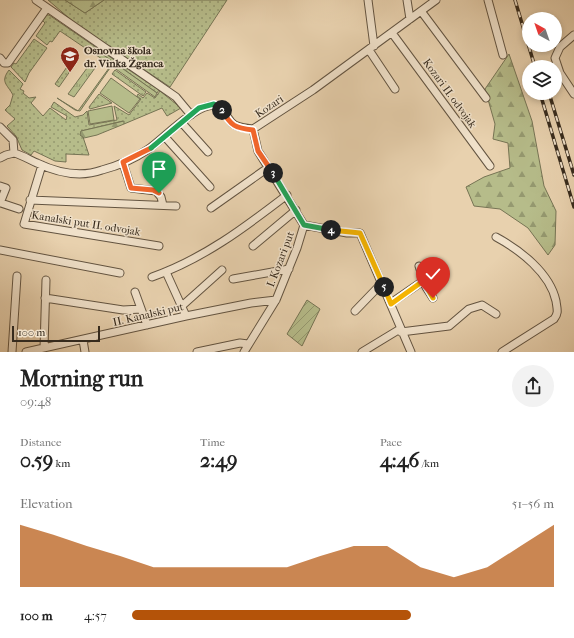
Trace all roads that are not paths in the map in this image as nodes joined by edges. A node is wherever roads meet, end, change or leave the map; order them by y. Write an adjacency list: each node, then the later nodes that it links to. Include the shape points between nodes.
1 (36, 0): 6 (street)
2 (368, 0): 11 (street)
3 (407, 0): 8 (street)
4 (436, 0): 7 (street, Kozari)
5 (488, 0): 12 (street)
6 (47, 8): 13 (street, via 8,63 4,63); 17 (street, via 176,97)
7 (421, 11): 8 (street, Kozari); 16 (street)
8 (410, 19): 9 (street, Kozari)
9 (392, 33): 11 (street, Kozari); 27 (street, Kozari II. odvojak)
10 (574, 36): 15 (street, via 560,47 555,58 560,73)
11 (371, 48): 14 (street); 20 (street, Kozari)
12 (504, 55)
13 (0, 58)
14 (396, 89)
15 (574, 94)
16 (486, 98)
17 (191, 115): 18 (street, Kozari); 20 (street, Kozari, via 199,108 214,104 221,108 234,126)
18 (182, 122): 21 (street, Kozari); 22 (street)
19 (1, 129): 23 (street, via 13,140)
20 (253, 130): 28 (street, I. Kozari put, via 258,151)
21 (165, 137): 25 (street, Kozari); 30 (street)
22 (208, 152)
23 (14, 153): 24 (street); 26 (street)
24 (0, 158)
25 (123, 162): 26 (street, via 86,174 63,172); 34 (street, via 131,188 156,191)
26 (42, 165): 32 (street, Kanalski put II. odvojak)
27 (490, 166)
28 (269, 167): 31 (street, I. Kozari put); 36 (street)
29 (0, 186): 33 (street, via 6,188)
30 (210, 187)
31 (287, 195): 38 (street, I. Kozari put); 47 (street, via 237,234)
32 (30, 200): 34 (street); 41 (street, Kanalski put II. odvojak, via 23,221 28,225)
33 (0, 203): 37 (street)
34 (163, 205): 35 (street)
35 (176, 206)
36 (211, 208)
37 (19, 209)
38 (296, 210): 39 (street, I. Kozari put); 42 (street)
39 (304, 225): 45 (street, I. Kozari put); 54 (street, via 360,233)
40 (496, 237): 70 (street, via 510,245 543,275 553,289 558,311 554,319)
41 (159, 246)
42 (253, 246)
43 (0, 250): 48 (street)
44 (419, 266): 53 (street)
45 (289, 269): 51 (street); 58 (street, I. Kozari put)
46 (222, 270): 60 (street)
47 (166, 272): 50 (street); 60 (street)
48 (120, 273)
49 (16, 276): 71 (street)
50 (152, 277)
51 (233, 279)
52 (46, 280): 56 (street)
53 (423, 281): 57 (street); 59 (street)
54 (382, 283): 59 (street); 62 (street)
55 (135, 292): 61 (street)
56 (45, 298): 61 (street, via 123,310); 69 (street)
57 (433, 298)
58 (276, 300): 64 (street, II. Kanalski put); 68 (street, I. Kozari put)
59 (391, 304): 66 (street)
60 (182, 306): 64 (street)
61 (141, 309): 65 (street)
62 (355, 311)
63 (496, 314): 66 (street, via 482,305 474,306 449,326)
64 (186, 316): 65 (street, II. Kanalski put)
65 (146, 326): 67 (street, II. Kanalski put)
66 (401, 330): 76 (street); 77 (street)
67 (83, 340): 69 (street, II. Kanalski put); 73 (street)
68 (248, 344): 74 (street, via 240,343); 75 (street, I. Kozari put)
69 (48, 349): 72 (street, II. Kanalski put)
70 (512, 350): 78 (street)
71 (12, 352)
72 (26, 352)
73 (86, 352)
74 (197, 352)
75 (244, 352)
76 (362, 352)
77 (410, 352)
78 (502, 352)

